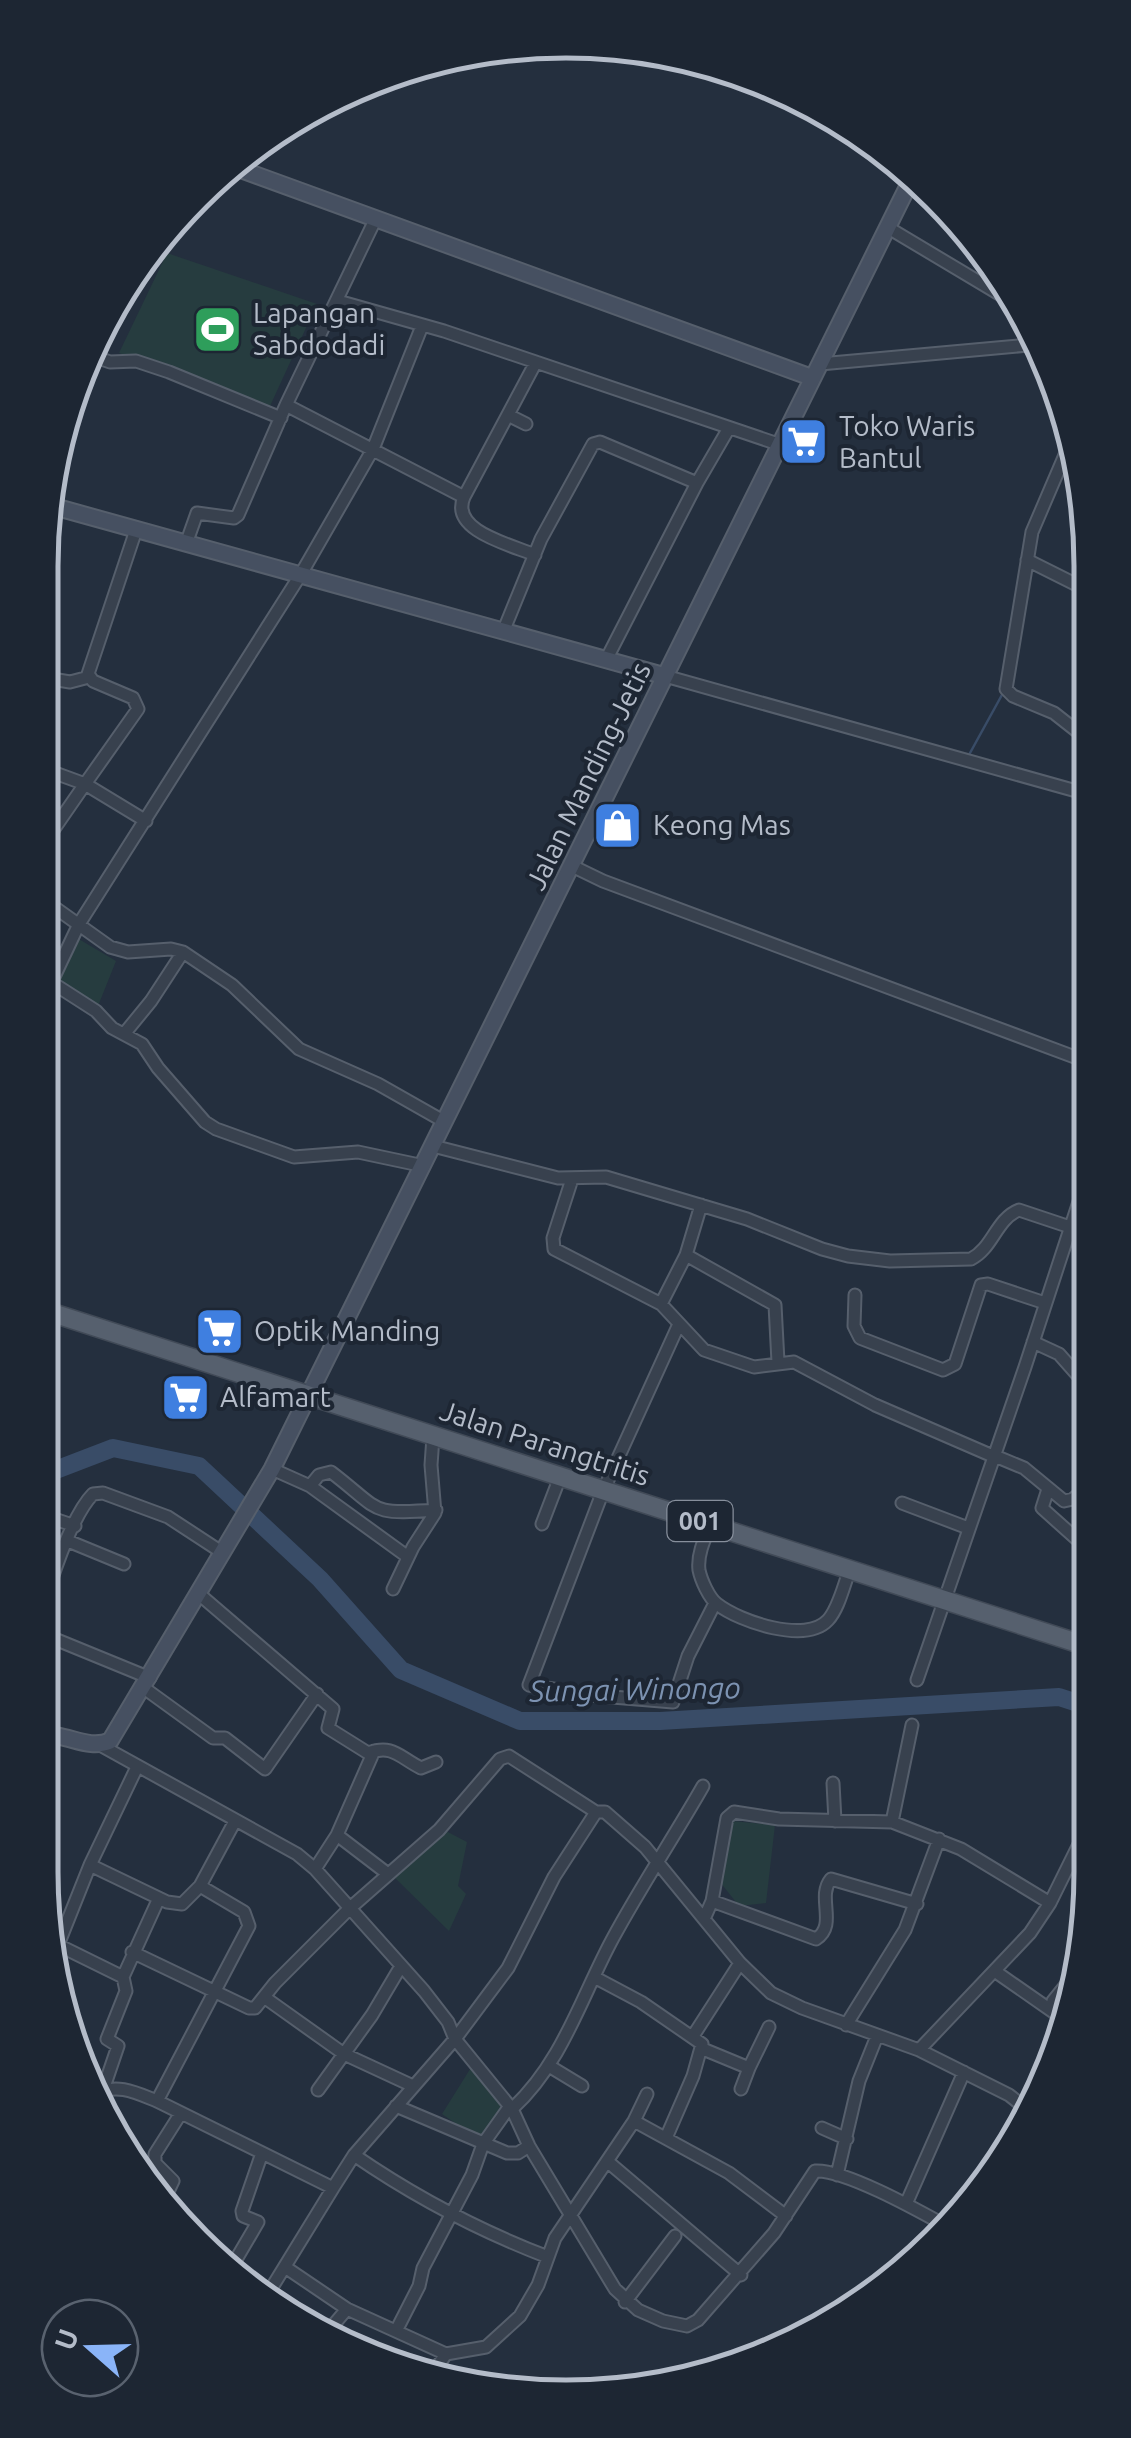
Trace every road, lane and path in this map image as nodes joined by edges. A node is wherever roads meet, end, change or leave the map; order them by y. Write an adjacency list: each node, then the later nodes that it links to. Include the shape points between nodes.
1 (245, 172): 3 (main road)
2 (906, 189): 4 (main road, Jalan Manding-Jetis)
3 (376, 218): 6 (street); 11 (main road)
4 (887, 227): 5 (street); 11 (main road, Jalan Manding-Jetis)
5 (992, 290)
6 (338, 301): 7 (street); 12 (street)
7 (422, 326): 10 (street); 17 (street)
8 (1023, 346): 11 (street)
9 (102, 359): 12 (street, via 136,362)
10 (536, 362): 13 (street); 15 (street)
11 (816, 371): 16 (main road, Jalan Manding-Jetis)
12 (284, 411): 17 (street); 23 (street, via 238,515 197,513)
13 (508, 415): 14 (street); 20 (street)
14 (526, 424)
15 (729, 428): 16 (street); 19 (street)
16 (781, 445): 30 (main road, Jalan Manding-Jetis)
17 (373, 449): 20 (street); 26 (street)
18 (1063, 462): 25 (street, via 1036,516)
19 (697, 483): 24 (street, via 594,443); 29 (street)
20 (464, 497): 24 (street, via 461,514 469,524)
21 (61, 509): 22 (main road)
22 (136, 530): 23 (main road); 31 (street)
23 (186, 544): 26 (main road)
24 (534, 555): 28 (street)
25 (1027, 560): 27 (street); 33 (street, via 1006,689)
26 (301, 574): 28 (main road); 37 (street)
27 (1074, 580)
28 (504, 632): 29 (main road)
29 (606, 660): 30 (main road)
30 (665, 676): 36 (street); 39 (main road, Jalan Manding-Jetis)
31 (89, 677): 32 (street); 35 (street, via 134,698 138,709)
32 (58, 680)
33 (1074, 728)
34 (58, 774): 35 (street)
35 (85, 784): 37 (street); 38 (street)
36 (1074, 790)
37 (146, 820): 41 (street)
38 (58, 824)
39 (572, 866): 46 (street); 47 (main road, Jalan Manding-Jetis)
40 (58, 911): 41 (street)
41 (79, 924): 42 (street, via 95,940 122,951); 43 (street)
42 (183, 952): 45 (street); 47 (street, via 232,985 299,1049)
43 (58, 958)
44 (58, 986): 45 (street)
45 (124, 1034): 49 (street, via 142,1044 216,1129 294,1157 358,1152)
46 (1074, 1057)
47 (445, 1122): 48 (main road, Jalan Manding-Jetis)
48 (433, 1146): 49 (main road, Jalan Manding-Jetis); 50 (street)
49 (424, 1166): 63 (main road, Jalan Manding-Jetis)
50 (572, 1179): 51 (street, via 606,1177); 57 (street, via 554,1249)
51 (702, 1205): 53 (street, via 864,1259 971,1259 1019,1210); 54 (street)
52 (1074, 1215): 53 (street)
53 (1070, 1227): 56 (street)
54 (686, 1255): 57 (street); 61 (street, via 774,1303)
55 (856, 1296): 56 (street, via 860,1338 943,1370 955,1364 982,1285)
56 (1045, 1303): 60 (street)
57 (661, 1304): 59 (street)
58 (58, 1315): 63 (main road, Jalan Parangtritis / 001)
59 (679, 1324): 61 (street, via 712,1354 754,1367); 70 (street)
60 (1033, 1342): 62 (street); 65 (street)
61 (778, 1362): 65 (street, via 800,1365)
62 (1074, 1371)
63 (308, 1398): 64 (main road, Jalan Parangtritis / 001); 66 (main road, Jalan Manding-Jetis)
64 (434, 1436): 67 (main road, Jalan Parangtritis / 001); 73 (street)
65 (995, 1456): 69 (street, via 1024,1468); 78 (street)
66 (272, 1469): 68 (street); 81 (main road, Jalan Manding-Jetis)
67 (560, 1477): 70 (main road, Jalan Parangtritis / 001); 75 (street)
68 (310, 1486): 73 (street, via 328,1471 383,1512); 82 (street)
69 (1048, 1489): 71 (street, via 1068,1501); 79 (street, via 1044,1512)
70 (603, 1491): 76 (main road, Jalan Parangtritis / 001); 89 (street, via 529,1684 674,1702)
71 (1074, 1497)
72 (902, 1503): 78 (street)
73 (436, 1510): 82 (street)
74 (58, 1520): 77 (street)
75 (542, 1524)
76 (711, 1524): 85 (main road, Jalan Parangtritis / 001); 89 (street, via 699,1570)
77 (75, 1526): 80 (street); 81 (street, via 88,1498 102,1494 158,1512)
78 (968, 1528): 88 (street)
79 (1074, 1538)
80 (68, 1541): 83 (street); 84 (street)
81 (223, 1553): 87 (main road, Jalan Manding-Jetis)
82 (408, 1557): 86 (street)
83 (124, 1564)
84 (58, 1568)
85 (850, 1569): 88 (main road, Jalan Parangtritis / 001); 89 (street, via 832,1614 810,1630 745,1619)
86 (394, 1589)
87 (199, 1594): 93 (main road, Jalan Manding-Jetis); 94 (street)
88 (944, 1600): 91 (main road, Jalan Parangtritis / 001); 92 (street)
89 (715, 1603)
90 (58, 1641): 93 (street)
91 (1074, 1642)
92 (917, 1680)
93 (147, 1683): 94 (street, via 213,1738 225,1738 264,1769); 97 (main road, Jalan Manding-Jetis, via 110,1741)
94 (317, 1694): 98 (street, via 333,1709 328,1728)
95 (912, 1725): 106 (street)
96 (58, 1735): 97 (main road)
97 (100, 1745): 100 (street)
98 (374, 1751): 99 (street, via 388,1748 421,1768); 107 (street)
99 (436, 1762)
100 (138, 1767): 104 (street); 111 (street)
101 (833, 1782): 105 (street)
102 (703, 1786): 110 (street)
103 (596, 1812): 110 (street, via 604,1812); 113 (street, via 508,1756); 138 (street, via 512,1962)
104 (235, 1820): 112 (street); 114 (street)
105 (835, 1821): 106 (street); 116 (street, via 731,1812)
106 (892, 1822): 108 (street)
107 (337, 1835): 112 (street); 113 (street)
108 (939, 1838): 117 (street); 118 (street)
109 (1074, 1854): 117 (street)
110 (659, 1863): 120 (street); 128 (street)
111 (90, 1864): 115 (street); 121 (street)
112 (315, 1869): 119 (street)
113 (388, 1874): 119 (street)
114 (200, 1886): 115 (street, via 182,1904); 129 (street, via 249,1920)
115 (159, 1898): 122 (street)
116 (712, 1900): 118 (street, via 816,1939 827,1928 824,1888 831,1879); 120 (street)
117 (1050, 1903): 126 (street)
118 (917, 1904): 134 (street)
119 (349, 1908): 125 (street); 131 (street)
120 (704, 1920): 124 (street)
121 (62, 1936)
122 (132, 1952): 127 (street); 129 (street)
123 (64, 1953): 127 (street)
124 (740, 1963): 134 (street, via 771,1993); 136 (street)
125 (401, 1966): 138 (street, via 438,2008); 141 (street)
126 (996, 1972): 132 (street); 140 (street)
127 (123, 1977): 145 (street, via 126,1991 107,2039 118,2046)
128 (594, 1977): 136 (street); 142 (street)
129 (212, 1990): 131 (street, via 252,2009); 152 (street)
130 (1059, 1993): 132 (street)
131 (264, 1998): 141 (street)
132 (1051, 2009): 133 (street)
133 (1054, 2011)
134 (846, 2024): 137 (street)
135 (769, 2027): 143 (street)
136 (693, 2036): 139 (street)
137 (877, 2036): 140 (street); 160 (street)
138 (454, 2039): 146 (street); 155 (street)
139 (702, 2049): 143 (street); 159 (street)
140 (919, 2050): 144 (street)
141 (344, 2054): 146 (street); 148 (street)
142 (548, 2066): 147 (street); 155 (street)
143 (749, 2068): 149 (street)
144 (964, 2072): 153 (street); 169 (street)
145 (104, 2084)
146 (414, 2086): 154 (street)
147 (582, 2086)
148 (318, 2090)
149 (741, 2090)
150 (107, 2092): 152 (street, via 128,2090)
151 (647, 2094): 157 (street)
152 (157, 2101): 156 (street)
153 (1018, 2102)
154 (396, 2106): 161 (street); 164 (street)
155 (511, 2107): 161 (street); 162 (street)
156 (181, 2113): 163 (street); 168 (street, via 155,2154 173,2181)
157 (634, 2121): 159 (street); 165 (street)
158 (822, 2128): 160 (street)
159 (666, 2138): 171 (street)
160 (847, 2139): 166 (street)
161 (484, 2144): 162 (street, via 514,2154); 170 (street)
162 (528, 2146): 172 (street)
163 (262, 2152): 167 (street); 176 (street, via 242,2210 258,2222)
164 (354, 2155): 167 (street); 170 (street)
165 (607, 2161): 172 (street); 178 (street)
166 (838, 2175): 169 (street); 171 (street, via 810,2175)
167 (333, 2188): 177 (street)
168 (169, 2190)
169 (906, 2204): 173 (street)
170 (452, 2214): 175 (street); 183 (street)
171 (786, 2216): 178 (street)
172 (570, 2220): 175 (street); 180 (street)
173 (935, 2220)
174 (676, 2236): 180 (street)
175 (548, 2256): 184 (street, via 530,2301 510,2328 486,2347)
176 (236, 2259)
177 (285, 2267): 179 (street); 181 (street)
178 (741, 2274): 180 (street, via 687,2326)
179 (272, 2287)
180 (626, 2302)
181 (347, 2309): 182 (street); 183 (street)
182 (334, 2324)
183 (396, 2331): 184 (street)
184 (446, 2354): 185 (street)
185 (439, 2364)

